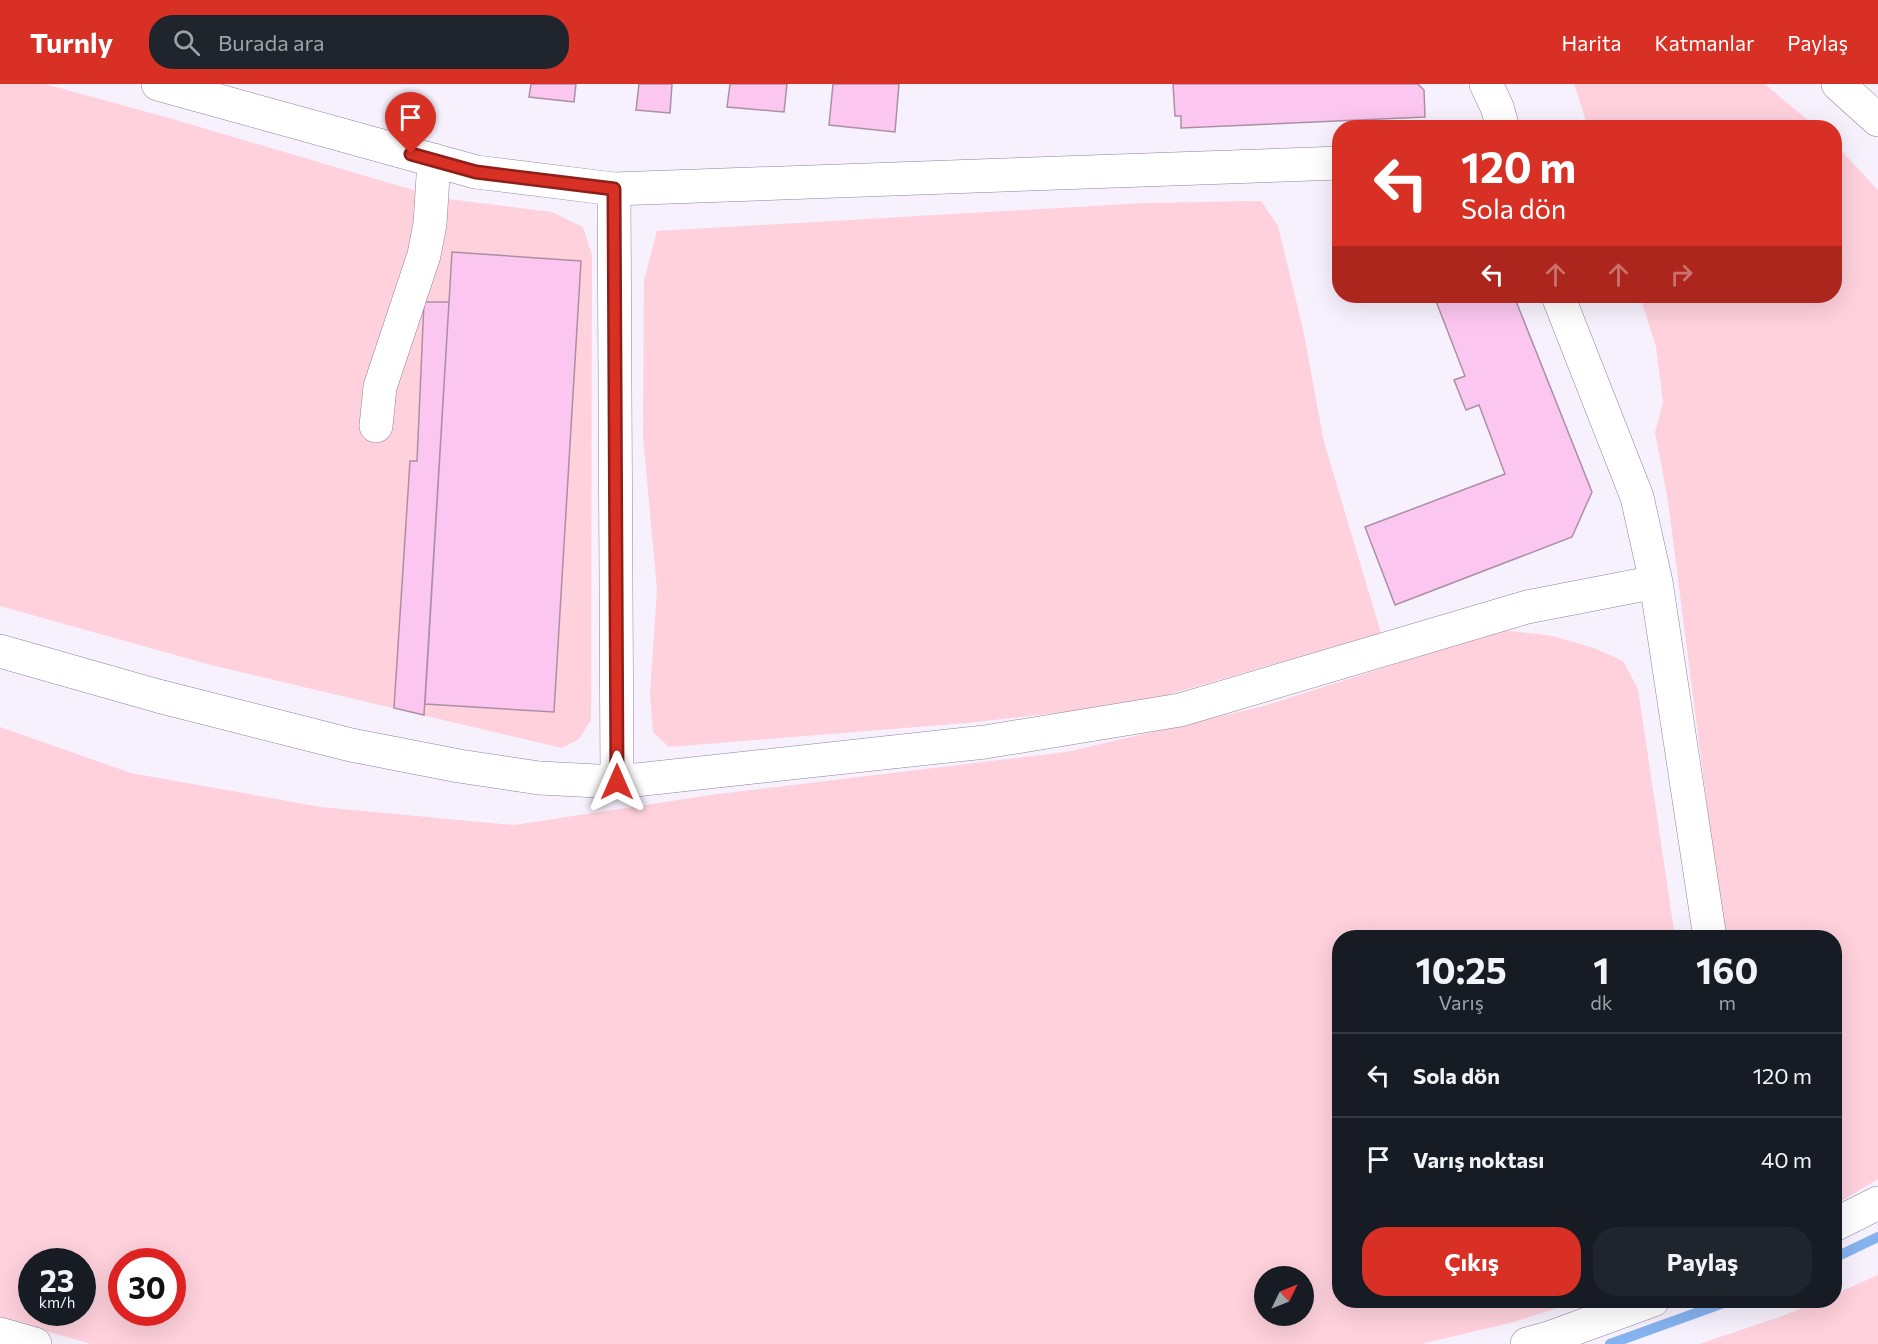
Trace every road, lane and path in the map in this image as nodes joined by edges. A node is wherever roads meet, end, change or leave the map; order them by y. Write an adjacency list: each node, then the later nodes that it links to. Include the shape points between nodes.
1 (158, 84): 6 (main road)
2 (1486, 84): 4 (main road)
3 (1838, 84): 5 (main road)
4 (1501, 120)
5 (1878, 120)
6 (434, 160): 8 (main road, via 476,172); 10 (main road, via 424,255 380,387)
7 (1332, 163): 8 (main road)
8 (614, 189): 13 (main road)
9 (1561, 303): 11 (main road, via 1637,497)
10 (376, 426)
11 (1656, 582): 13 (main road, via 1527,607 1180,710 985,742); 14 (main road)
12 (0, 651): 13 (main road, via 351,745 539,778)
13 (617, 782)
14 (1709, 930)
15 (1878, 1203): 16 (main road)
16 (1842, 1221)
17 (1631, 1308): 20 (main road)
18 (0, 1334): 19 (main road)
19 (35, 1344)
20 (1527, 1344)

